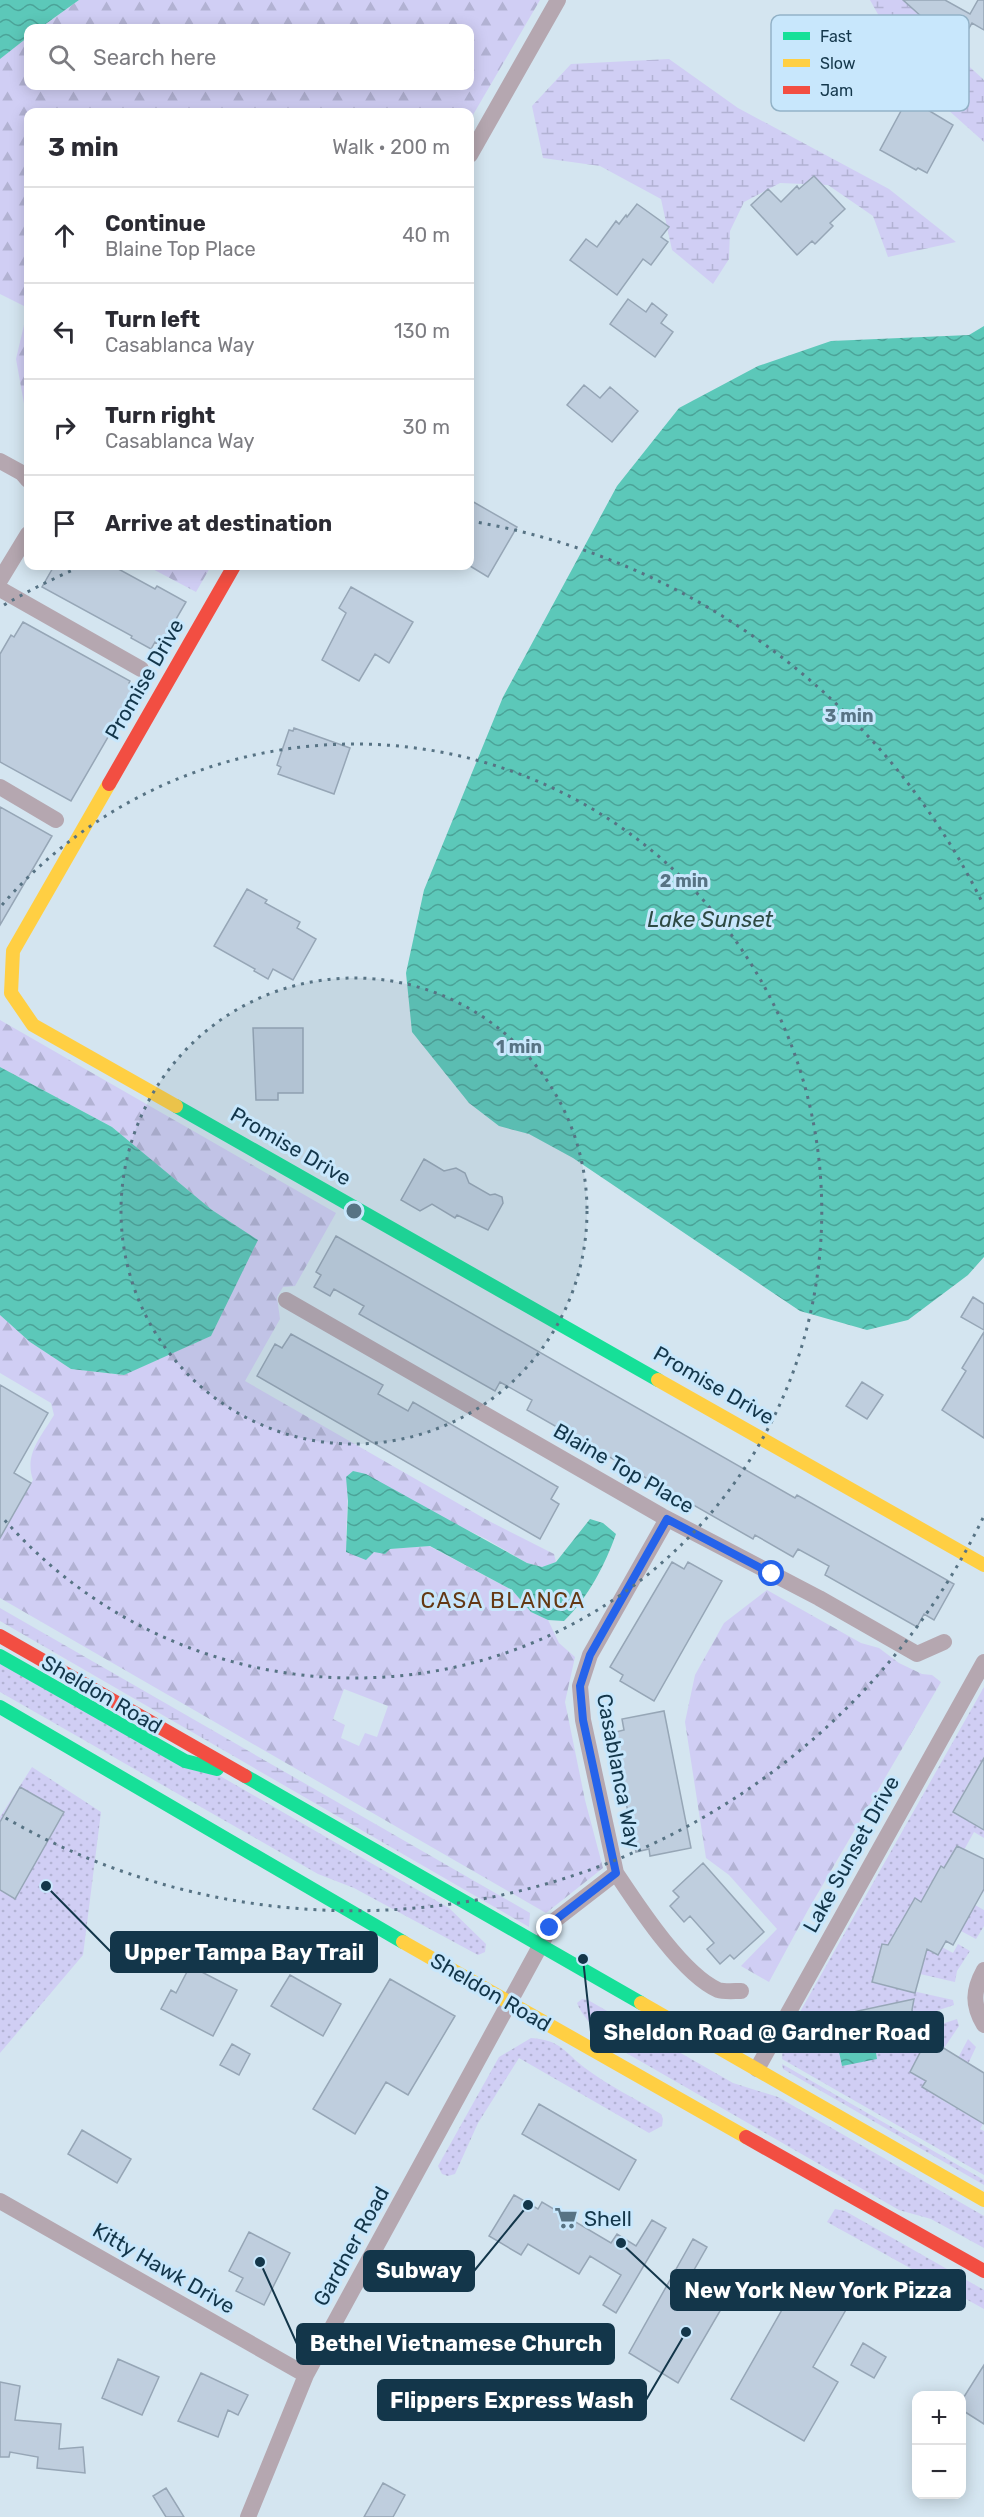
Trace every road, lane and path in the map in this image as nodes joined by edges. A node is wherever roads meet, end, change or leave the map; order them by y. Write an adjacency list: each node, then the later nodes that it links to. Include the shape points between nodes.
1 (558, 0): 2 (street)
2 (474, 148)
3 (0, 461): 4 (street)
4 (24, 475)
5 (24, 541): 7 (street)
6 (232, 570): 14 (main road, Promise Drive, via 14,951 11,993 33,1025)
7 (0, 580)
8 (0, 589): 9 (street)
9 (141, 669)
10 (0, 787): 11 (street)
11 (56, 820)
12 (286, 1300): 13 (street, Blaine Top Place)
13 (667, 1519): 16 (street, Blaine Top Place, via 917,1654); 21 (street, Casablanca Way, via 590,1655 580,1686 583,1720)
14 (984, 1565)
15 (0, 1636): 20 (main road, Sheldon Road)
16 (944, 1642)
17 (0, 1656): 20 (main road, via 185,1761)
18 (984, 1662): 27 (street, Lake Sunset Drive)
19 (0, 1707): 25 (main road, Sheldon Road)
20 (243, 1774): 22 (main road, Sheldon Road)
21 (616, 1873): 22 (street, Casablanca Way, via 554,1921); 24 (street, Casablanca Way, via 643,1914 691,1970 719,1990)
22 (540, 1945): 25 (street, Casablanca Way); 27 (main road, Sheldon Road)
23 (984, 1970): 26 (street, via 974,1998)
24 (741, 1991)
25 (509, 2003): 30 (main road, Sheldon Road); 31 (street, Gardner Road)
26 (984, 2025)
27 (757, 2069): 28 (main road, Sheldon Road)
28 (984, 2200)
29 (0, 2201): 31 (street, Kitty Hawk Drive)
30 (984, 2271)
31 (306, 2375): 32 (street, Gardner Road)
32 (248, 2517)

